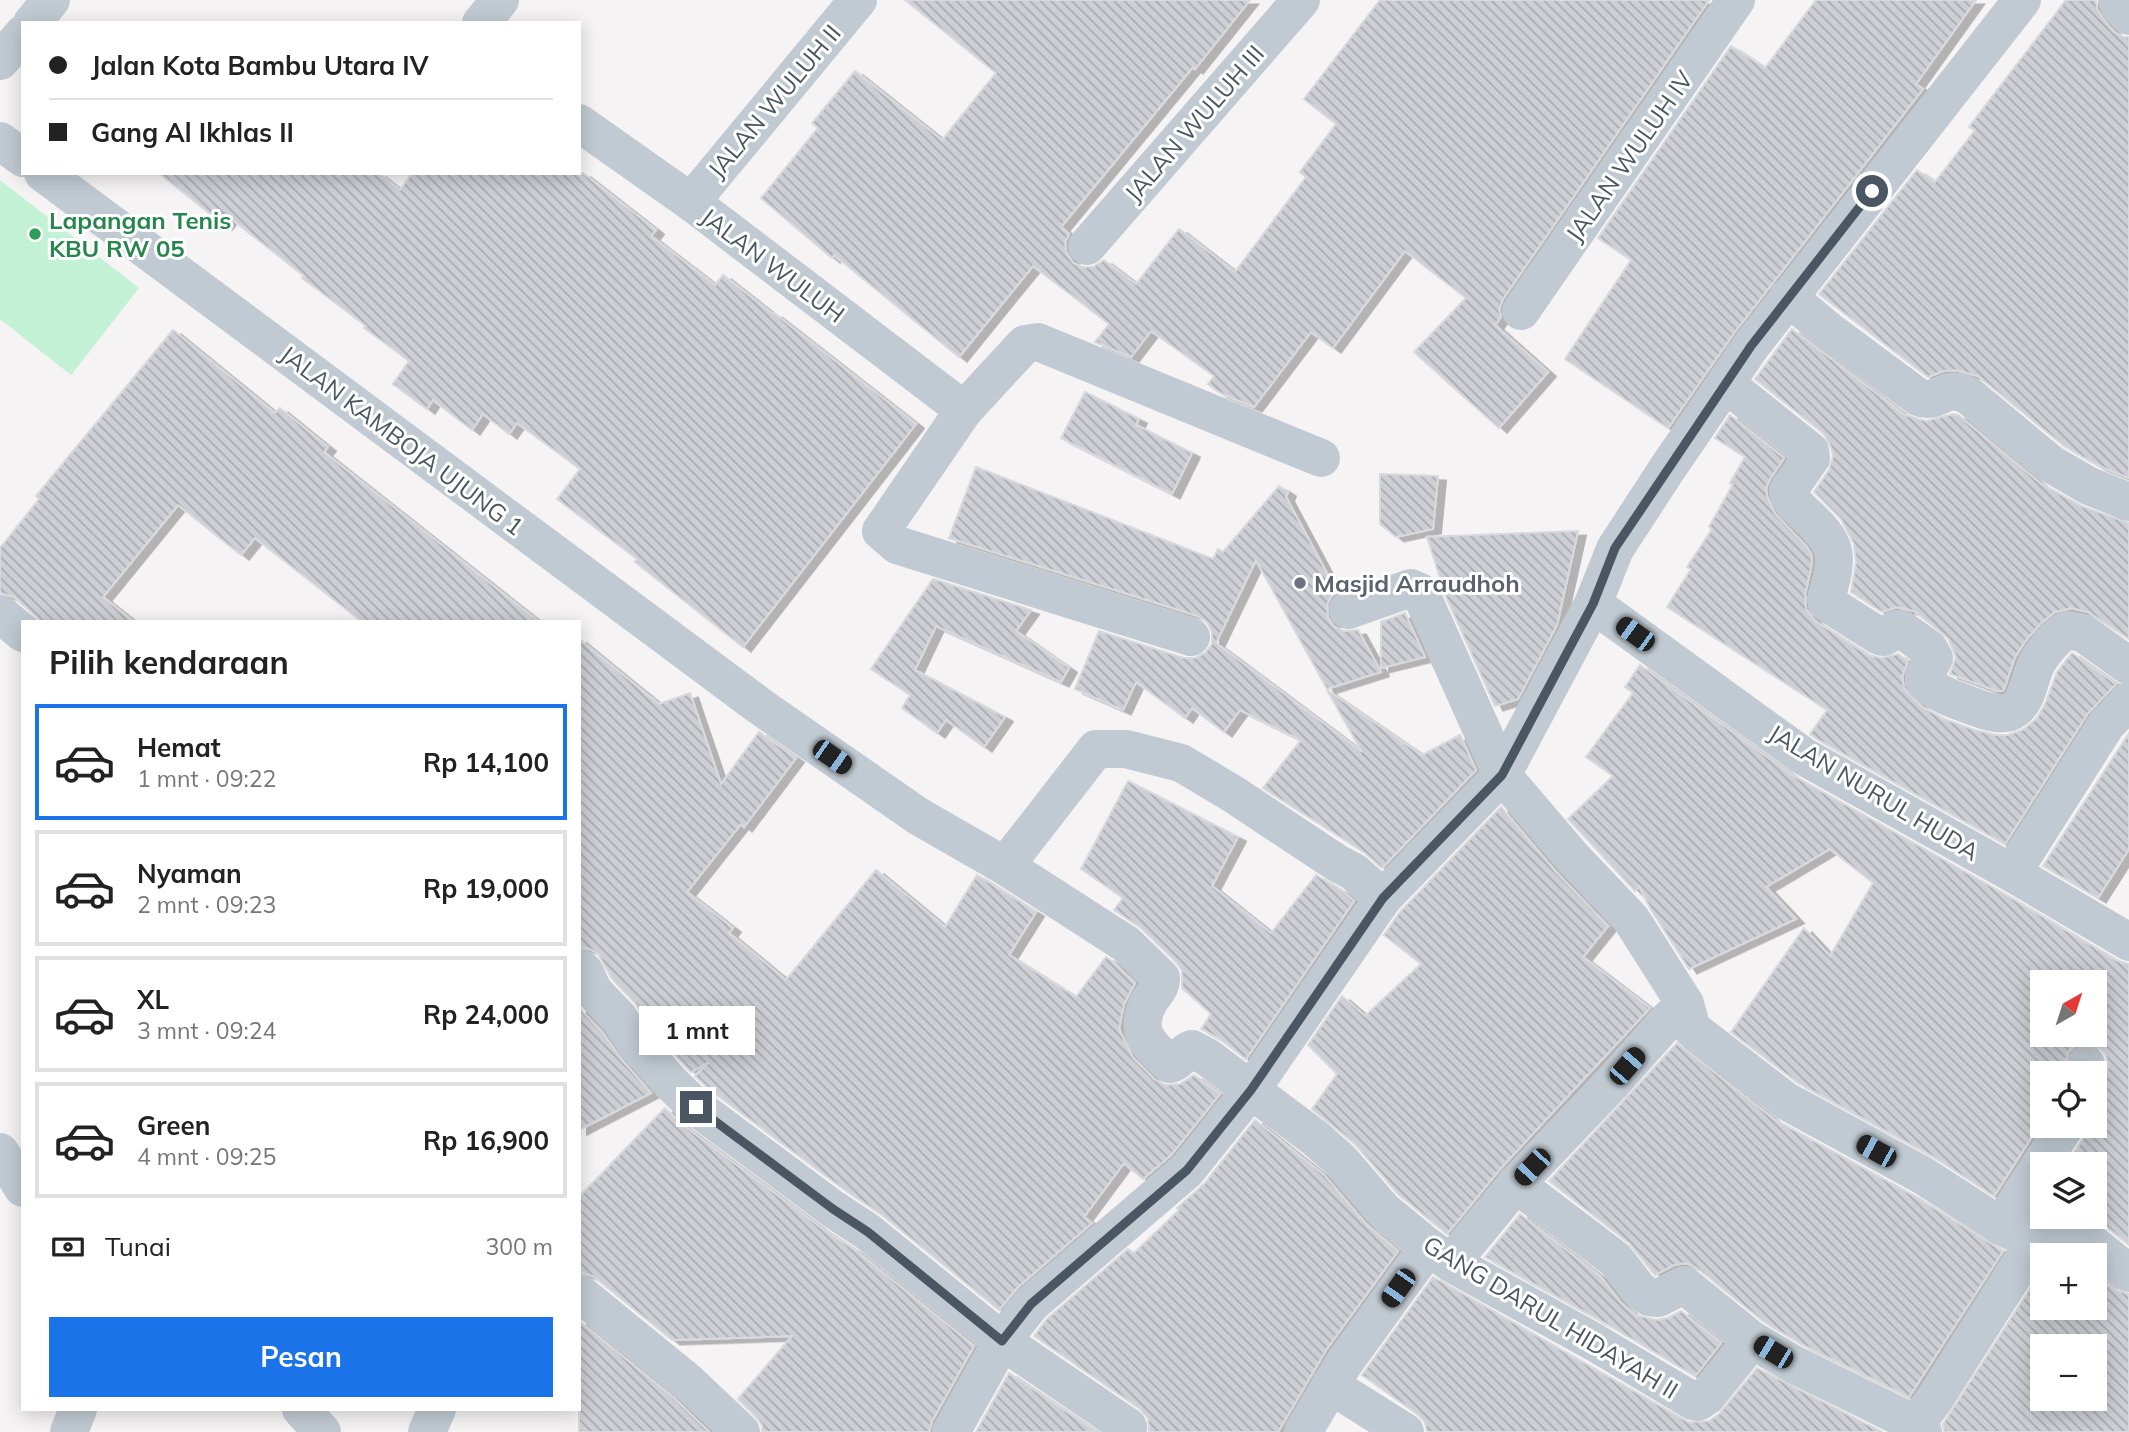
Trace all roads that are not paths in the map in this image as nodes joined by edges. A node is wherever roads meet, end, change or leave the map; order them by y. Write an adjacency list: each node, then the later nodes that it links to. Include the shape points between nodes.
1 (51, 0): 9 (street)
2 (500, 0): 10 (street)
3 (858, 0): 17 (street, JALAN WULUH II)
4 (1301, 0): 18 (street, JALAN WULUH III)
5 (1735, 0): 20 (street, JALAN WULUH IV)
6 (2022, 0): 19 (street)
7 (2117, 0): 8 (street)
8 (2129, 16)
9 (34, 21)
10 (483, 21)
11 (21, 36): 12 (street)
12 (0, 61)
13 (581, 124): 17 (street, JALAN WULUH)
14 (0, 141): 15 (street)
15 (21, 157)
16 (46, 175): 33 (street, JALAN KAMBOJA UJUNG 1, via 761,707 918,817)
17 (691, 202): 22 (street, JALAN WULUH)
18 (1087, 246)
19 (1788, 298): 21 (street); 24 (street, via 1918,397 1930,400 1959,391 2051,464)
20 (1521, 311)
21 (1726, 384): 25 (street, via 1615,548); 30 (street, via 1810,451 1811,458 1788,491 1830,539 1835,557 1827,603 1879,636 1900,629 1928,649 1934,658 1924,681 1933,690 1984,711 2014,710 2037,662 2067,630 2083,633)
22 (964, 410): 23 (street, via 1025,344 1038,342); 29 (street, via 881,531 897,545)
23 (1321, 458)
24 (2129, 502)
25 (1593, 604): 32 (street); 34 (street, JALAN NURUL HUDA, via 1803,756)
26 (1348, 610): 32 (street, via 1411,587 1420,592)
27 (0, 614): 28 (street)
28 (21, 631)
29 (1191, 637)
30 (2129, 666)
31 (2129, 701): 34 (street, via 2106,725)
32 (1502, 775): 35 (street); 38 (street, via 1631,919)
33 (1005, 866): 35 (street, via 1096,749 1126,749 1181,763 1354,872); 39 (street, GANG DARUL HIDAYAH II, via 1126,944 1161,978 1144,1015 1144,1038 1150,1046 1170,1064 1192,1049)
34 (2011, 873): 36 (street, JALAN NURUL HUDA)
35 (1383, 898): 39 (street)
36 (2129, 942)
37 (581, 969): 50 (street, via 637,1045 696,1107 868,1232)
38 (1685, 1003): 42 (street); 44 (street, via 1692,1029 1786,1101 1922,1175)
39 (1251, 1090): 46 (street, GANG DARUL HIDAYAH II, via 1315,1138 1383,1210); 50 (street, via 1187,1170 1031,1304)
40 (2058, 1138): 44 (street)
41 (0, 1153): 43 (street)
42 (1516, 1184): 46 (street); 49 (street, via 1616,1260 1639,1290 1658,1298 1684,1285)
43 (21, 1185)
44 (2001, 1226): 45 (street, via 2020,1235)
45 (2040, 1233): 47 (street, via 2064,1226); 55 (street)
46 (1440, 1255): 49 (street, GANG DARUL HIDAYAH II, via 1693,1401 1707,1396); 51 (street)
47 (2129, 1273)
48 (581, 1295): 60 (street)
49 (1752, 1340): 55 (street)
50 (1002, 1341): 56 (street); 61 (street)
51 (1331, 1385): 62 (street); 63 (street)
52 (77, 1411): 57 (street)
53 (304, 1411): 58 (street)
54 (436, 1411): 59 (street)
55 (1916, 1430)
56 (1129, 1431)
57 (69, 1432)
58 (322, 1432)
59 (427, 1432)
60 (741, 1432)
61 (951, 1432)
62 (1303, 1432)
63 (1405, 1432)

